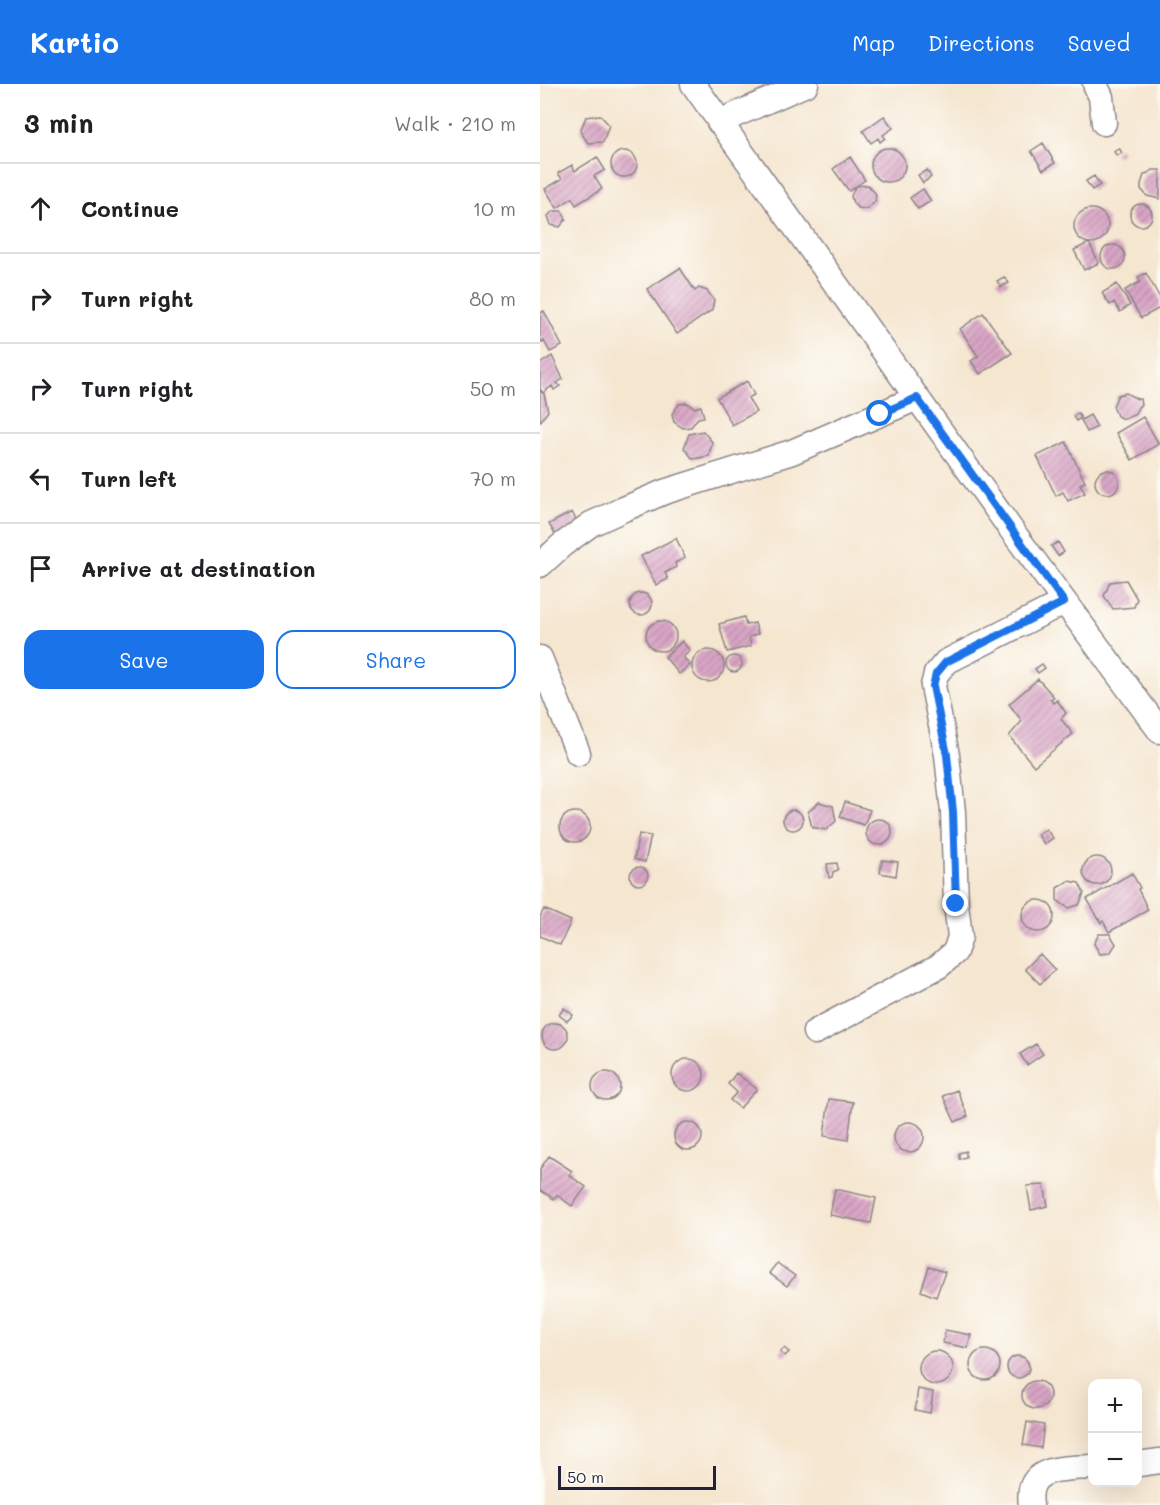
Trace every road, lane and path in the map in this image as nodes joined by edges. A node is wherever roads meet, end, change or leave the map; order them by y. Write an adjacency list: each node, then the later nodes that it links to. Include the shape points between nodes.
1 (693, 84): 4 (street)
2 (806, 84): 4 (street)
3 (1095, 84): 5 (street)
4 (720, 122): 6 (street)
5 (1104, 123)
6 (917, 398): 7 (street, via 792,452 664,492 624,509 591,524); 8 (street)
7 (540, 565)
8 (1064, 602): 10 (street); 12 (street, via 946,662 936,674 933,686 947,755 953,812 960,937 955,952 939,966)
9 (540, 658): 11 (street)
10 (1160, 731)
11 (578, 753)
12 (815, 1032)
13 (1160, 1461): 14 (street)
14 (1142, 1463)
15 (1088, 1468): 16 (street, via 1044,1473 1031,1486)
16 (1031, 1505)

